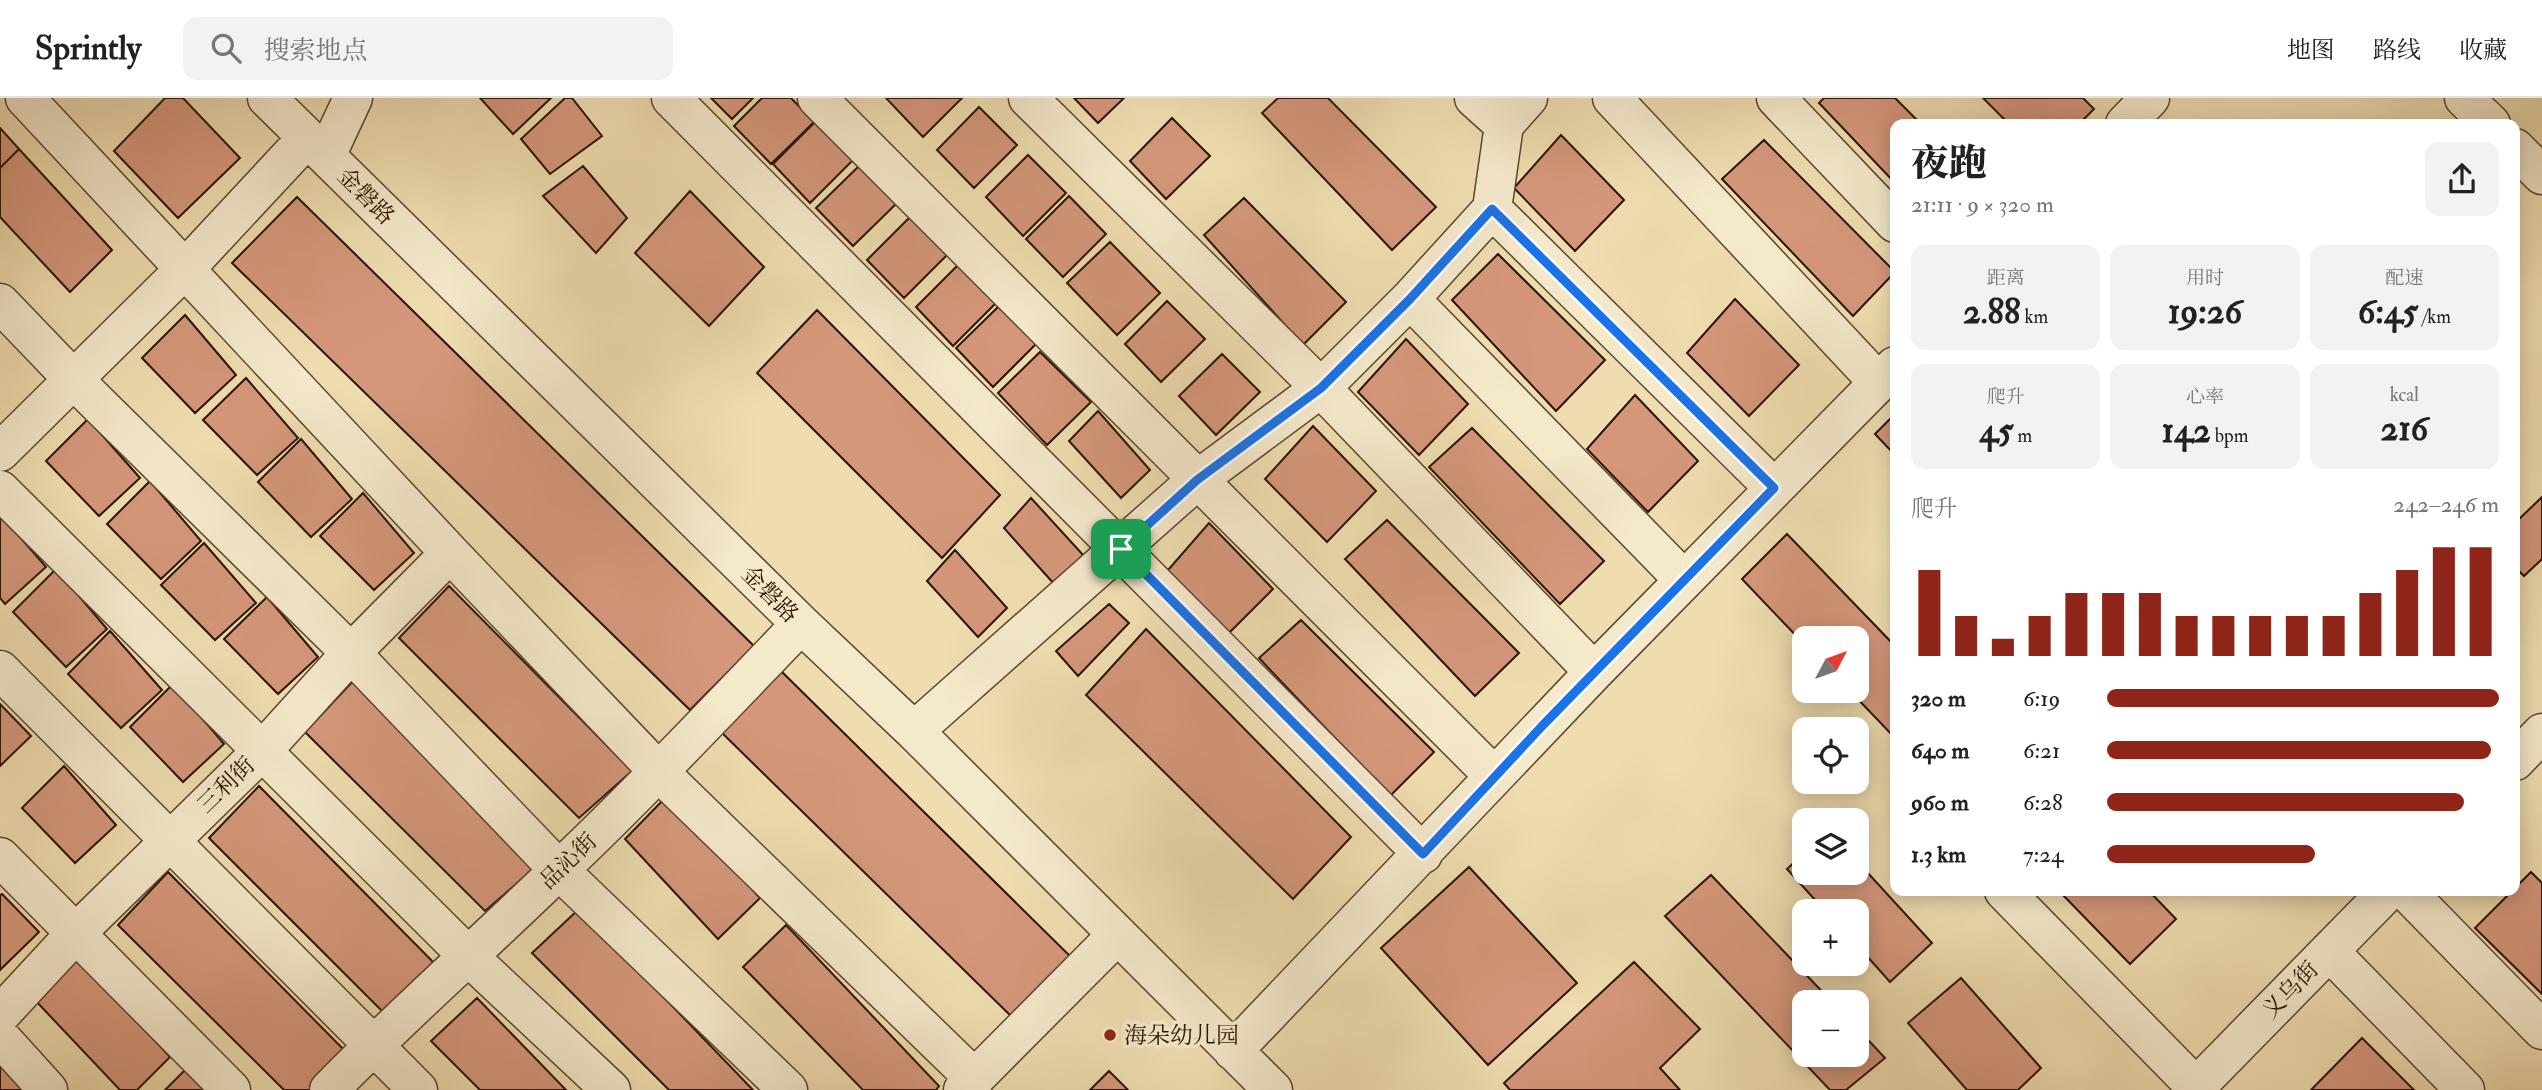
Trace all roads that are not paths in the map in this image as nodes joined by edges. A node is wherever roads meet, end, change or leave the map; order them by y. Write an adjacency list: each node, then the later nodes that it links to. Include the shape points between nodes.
1 (25, 98): 18 (street)
2 (267, 98): 13 (street, 金磐路)
3 (353, 98): 13 (street)
4 (671, 98): 28 (street)
5 (817, 98): 25 (street)
6 (1028, 98): 23 (street)
7 (1474, 98): 11 (street)
8 (1612, 98): 21 (street)
9 (1776, 98): 17 (street)
10 (2464, 98): 12 (street)
11 (1516, 112): 16 (street)
12 (2486, 119)
13 (316, 147): 18 (street); 31 (street, 金磐路)
14 (2520, 153): 15 (street)
15 (2542, 175)
16 (1492, 209): 19 (street); 26 (street)
17 (1890, 218)
18 (186, 269): 22 (street); 29 (street)
19 (1410, 299): 23 (street); 30 (street)
20 (0, 303): 22 (street)
21 (1887, 374): 26 (street)
22 (73, 379): 24 (street); 32 (street)
23 (1321, 388): 25 (street); 34 (street)
24 (0, 452)
25 (1197, 480): 28 (street); 40 (street)
26 (1774, 488): 30 (street)
27 (0, 490): 37 (street)
28 (1121, 549): 35 (street); 42 (street)
29 (450, 552): 32 (street, 三利街); 39 (street)
30 (1684, 580): 34 (street)
31 (801, 624): 35 (street, 金磐路); 39 (street, 品沁街)
32 (351, 653): 37 (street, 三利街); 44 (street)
33 (0, 670): 41 (street)
34 (1594, 672): 40 (street)
35 (914, 731): 49 (street, 金磐路)
36 (2542, 733): 38 (street)
37 (263, 750): 41 (street, 三利街); 51 (street)
38 (2520, 756)
39 (659, 772): 44 (street, 品沁街); 57 (street)
40 (1494, 776): 42 (street)
41 (168, 841): 48 (street, 三利街); 55 (street)
42 (1423, 854): 56 (street)
43 (0, 857): 48 (street)
44 (559, 870): 51 (street, 品沁街); 64 (street)
45 (2009, 896): 58 (street)
46 (2383, 896): 50 (street, 义乌街)
47 (2411, 896): 53 (street)
48 (76, 933): 52 (street, 三利街); 60 (street)
49 (1116, 936): 56 (street, 金磐路); 57 (street)
50 (2329, 951): 58 (street, 义乌街); 66 (street)
51 (468, 956): 55 (street, 品沁街); 63 (street)
52 (0, 1015)
53 (2542, 1030)
54 (0, 1037): 59 (street)
55 (373, 1044): 61 (street, 品沁街); 62 (street)
56 (1233, 1051): 65 (street, 金磐路)
57 (969, 1084)
58 (2194, 1088)
59 (48, 1090)
60 (232, 1090)
61 (329, 1090)
62 (418, 1090)
63 (611, 1090)
64 (788, 1090)
65 (1273, 1090)
66 (2465, 1090)

